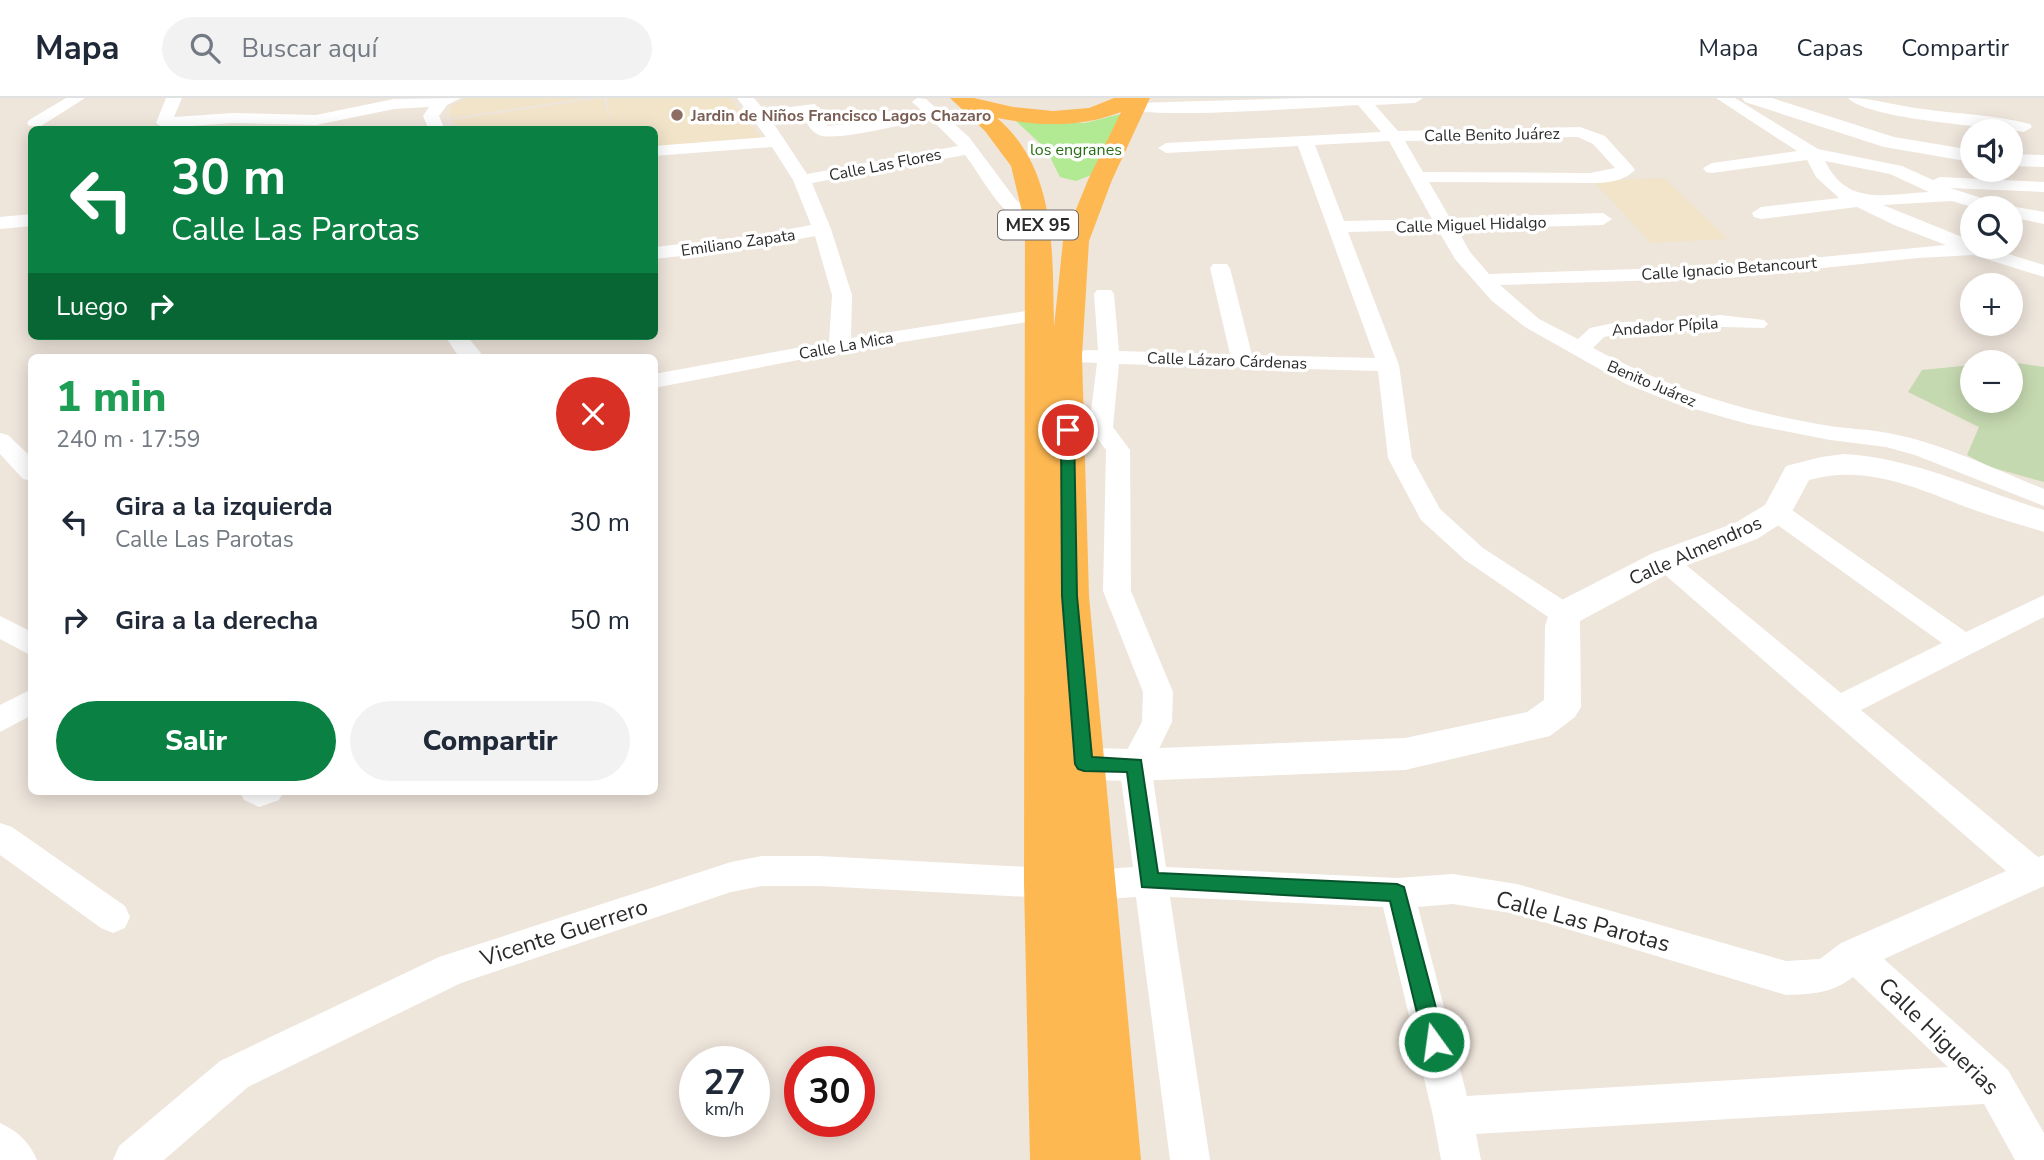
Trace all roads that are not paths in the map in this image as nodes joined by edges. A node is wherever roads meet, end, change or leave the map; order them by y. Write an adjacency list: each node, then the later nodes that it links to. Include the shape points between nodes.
1 (77, 98): 19 (street)
2 (174, 98): 17 (street, via 163,123)
3 (246, 98): 17 (street)
4 (745, 98): 16 (street)
5 (915, 98): 15 (street)
6 (1415, 98): 9 (street)
7 (1724, 98): 29 (street)
8 (1752, 98): 30 (street, via 1891,143)
9 (1361, 99): 13 (street, via 1189,108); 23 (street, Benito Juárez)
10 (1868, 99): 22 (street, via 1921,116)
11 (447, 100): 20 (street, via 394,104); 21 (street, via 431,116)
12 (965, 100): 13 (highway, via 1026,117 1066,119); 47 (highway, MEX 95, via 993,126 1023,165)
13 (1135, 101): 65 (highway, MEX 95, via 1076,241)
14 (302, 106): 18 (street)
15 (933, 112): 16 (street, via 890,124 824,131 814,122 809,107); 27 (street)
16 (760, 115): 24 (street)
17 (233, 118): 18 (street)
18 (286, 121): 20 (street)
19 (35, 123)
20 (316, 125)
21 (436, 126)
22 (2024, 127)
23 (1394, 136): 25 (street); 34 (street, Benito Juárez); 34 (street, Calle Benito Juárez, via 1580,132 1599,140 1626,170 1611,177 1590,178)
24 (778, 141): 28 (street); 35 (street)
25 (1305, 142): 26 (street); 49 (street)
26 (1166, 148)
27 (969, 149): 35 (street, Calle Las Flores); 47 (street, via 1001,196 1023,218)
28 (658, 151)
29 (1814, 154): 33 (street); 36 (street, via 1863,161); 40 (street, via 1822,173 1839,191)
30 (1960, 154)
31 (2023, 160): 32 (street)
32 (2044, 161)
33 (1712, 168)
34 (1419, 177): 48 (street, Benito Juárez)
35 (802, 180): 50 (street)
36 (1927, 182): 37 (street); 38 (street)
37 (2044, 187)
38 (1953, 196): 39 (street); 40 (street)
39 (1960, 198)
40 (1858, 201): 41 (street); 51 (street)
41 (1761, 213)
42 (2023, 214): 43 (street)
43 (2044, 218)
44 (1603, 219): 48 (street, Calle Miguel Hidalgo)
45 (28, 220): 46 (street)
46 (0, 223)
47 (1038, 224): 59 (highway, MEX 95)
48 (1443, 226): 49 (street, Calle Miguel Hidalgo); 57 (street, Benito Juárez)
49 (1339, 227): 68 (street)
50 (822, 229): 53 (street, Emiliano Zapata); 62 (street, via 842,295)
51 (1960, 244)
52 (1960, 250): 57 (street, Calle Ignacio Betancourt, via 1728,272)
53 (658, 253)
54 (2006, 259): 56 (street)
55 (1220, 268): 67 (street)
56 (2044, 271)
57 (1483, 280): 63 (street, Benito Juárez, via 1532,323)
58 (1104, 294): 66 (street)
59 (1039, 315): 62 (street, Calle La Mica); 89 (highway, MEX 95)
60 (1757, 324): 63 (street, Andador Pípila, via 1720,321 1618,328 1597,332)
61 (458, 340): 64 (street)
62 (840, 346): 69 (street, Calle La Mica)
63 (1579, 350): 72 (street, Benito Juárez, via 1685,399 1830,433 1888,440)
64 (469, 354)
65 (1067, 356): 66 (street, Calle Lázaro Cárdenas); 84 (highway, MEX 95, via 1070,596)
66 (1109, 357): 67 (street, Calle Lázaro Cárdenas); 85 (street, via 1101,427 1118,450 1117,591 1158,692 1157,722)
67 (1242, 360): 68 (street, Calle Lázaro Cárdenas)
68 (1388, 365): 77 (street, via 1400,458 1430,514 1474,554)
69 (658, 380)
70 (0, 440): 71 (street)
71 (28, 469)
72 (2044, 498)
73 (1777, 512): 74 (street, Calle Almendros, via 1797,473 1822,464 1875,465); 75 (street, Calle Almendros, via 1746,531); 80 (street)
74 (2044, 522)
75 (1665, 561): 77 (street, Calle Almendros); 82 (street)
76 (2044, 605): 80 (street)
77 (1564, 614): 85 (street, via 1561,633 1566,685 1562,707 1537,725 1405,754)
78 (0, 626): 79 (street)
79 (28, 644)
80 (1966, 646): 82 (street)
81 (28, 702): 83 (street)
82 (1837, 708): 87 (street)
83 (0, 720)
84 (1084, 764): 85 (street); 90 (highway, MEX 95)
85 (1135, 765): 88 (street)
86 (0, 837): 92 (street)
87 (2039, 872): 93 (street, Calle Las Parotas)
88 (1149, 881): 90 (street, Calle Las Parotas); 91 (street, Calle Las Parotas); 101 (street)
89 (1047, 883): 98 (street, Vicente Guerrero, via 819,871 762,871 731,877 452,969 234,1074); 99 (highway, MEX 95)
90 (1093, 885): 100 (highway, MEX 95)
91 (1397, 893): 93 (street, Calle Las Parotas, via 1453,889 1517,899 1786,978 1826,976); 95 (street)
92 (113, 917)
93 (1854, 955): 94 (street, Calle Higuerias)
94 (1994, 1084): 95 (street); 103 (street, Calle Higuerias)
95 (1453, 1116): 102 (street)
96 (0, 1143): 97 (street)
97 (17, 1160)
98 (133, 1160)
99 (1058, 1160)
100 (1113, 1160)
101 (1190, 1160)
102 (1461, 1160)
103 (2036, 1160)

